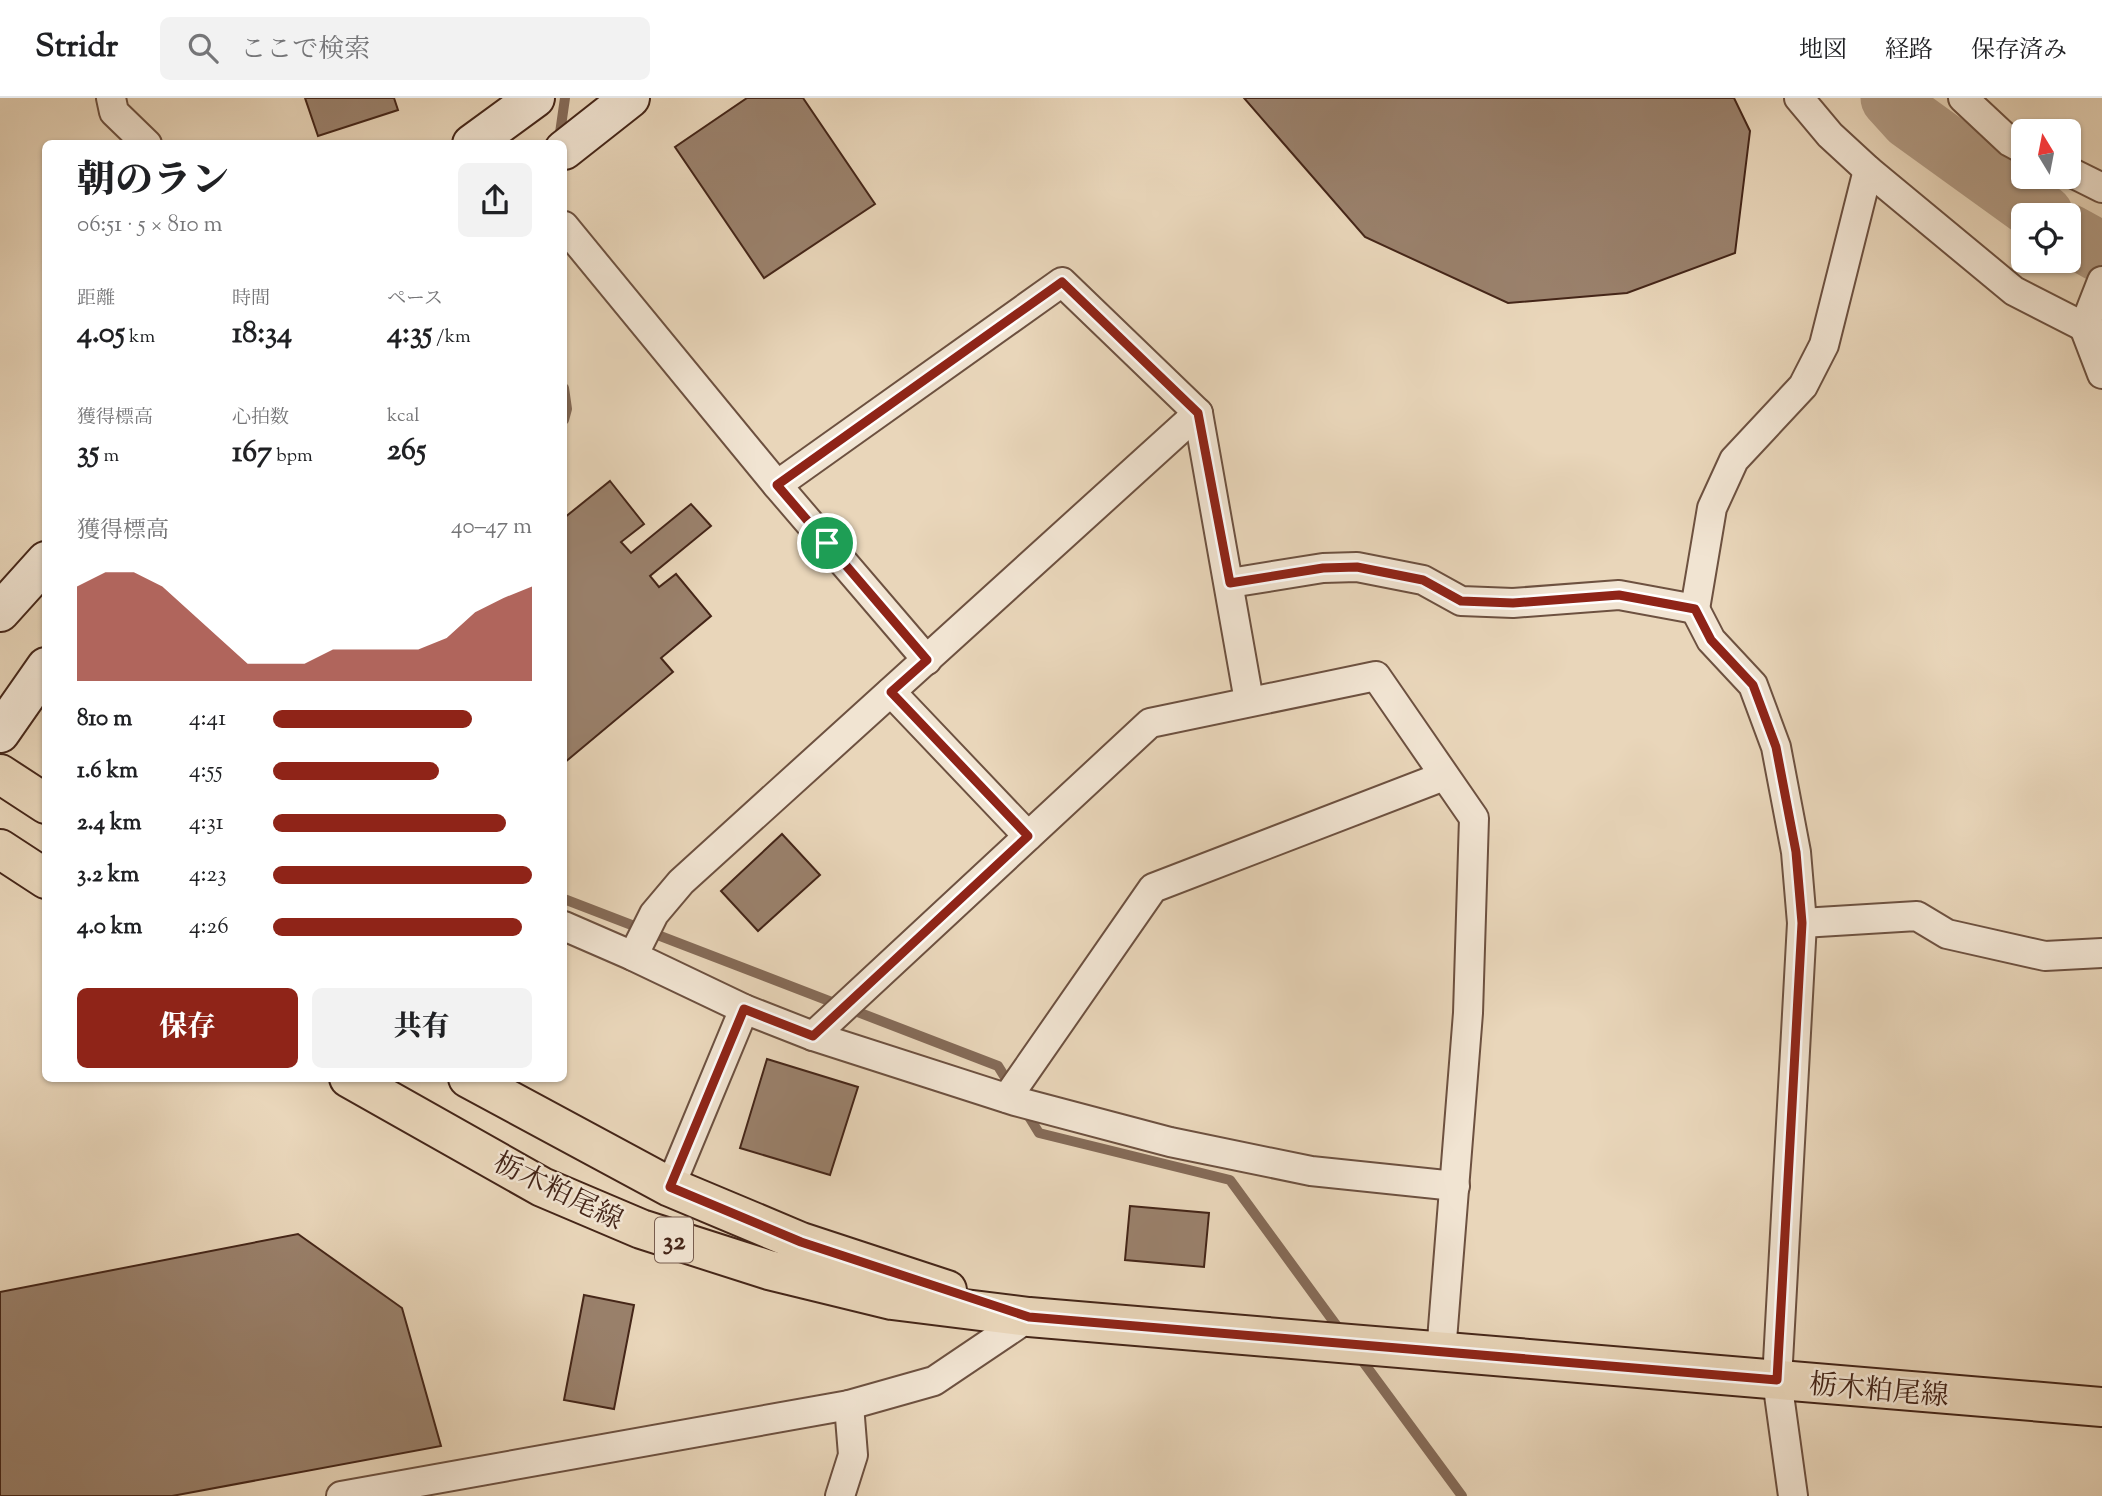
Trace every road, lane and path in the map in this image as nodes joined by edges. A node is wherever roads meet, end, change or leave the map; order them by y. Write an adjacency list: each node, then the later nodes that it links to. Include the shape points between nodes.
1 (111, 98): 6 (street, via 114,112)
2 (536, 98): 7 (main road)
3 (630, 98): 9 (main road)
4 (1799, 98): 10 (street)
5 (1963, 98): 8 (street)
6 (143, 140)
7 (485, 140)
8 (2011, 143)
9 (567, 148)
10 (1868, 170): 15 (street, via 2014,291); 21 (street, via 1824,345 1803,386 1734,460 1712,508)
11 (2081, 178): 12 (street)
12 (2102, 188)
13 (567, 230): 18 (street)
14 (2100, 286): 15 (street)
15 (2093, 332): 16 (street)
16 (2102, 374)
17 (1198, 413): 18 (street, via 1062,282); 20 (street); 23 (street)
18 (777, 485): 23 (street)
19 (42, 565): 22 (main road)
20 (1230, 583): 21 (street, via 1357,567 1423,580 1461,601 1513,603 1619,595); 26 (street)
21 (1695, 609): 34 (street, via 1711,640 1753,685 1776,747 1796,852)
22 (0, 612)
23 (927, 660): 25 (street)
24 (42, 673): 27 (main road)
25 (891, 692): 31 (street); 37 (street, via 681,882 654,914)
26 (1249, 701): 29 (street, via 1376,676); 31 (street, via 1150,723)
27 (0, 733)
28 (0, 774): 30 (main road)
29 (1444, 776): 42 (street, via 1153,888); 43 (street, via 1474,818 1468,1013)
30 (42, 801)
31 (1028, 836): 39 (street)
32 (0, 849): 33 (main road)
33 (42, 875)
34 (1802, 923): 36 (street, via 1917,916 1947,934 2045,956); 47 (street)
35 (567, 927): 37 (street)
36 (2102, 953)
37 (633, 956): 38 (street)
38 (744, 1009): 39 (street); 44 (street)
39 (813, 1036): 42 (street)
40 (356, 1082): 45 (main road, 栃木粕尾線 / 32, via 542,1187 641,1230 769,1270 891,1300)
41 (475, 1082): 44 (main road, 栃木粕尾線 / 32)
42 (1007, 1098): 43 (street, via 1170,1142 1311,1171)
43 (1455, 1186): 46 (street)
44 (670, 1187): 45 (main road, 栃木粕尾線 / 32, via 801,1242)
45 (1029, 1317): 46 (main road, 栃木粕尾線 / 32); 48 (street, via 934,1381)
46 (1441, 1353): 47 (main road, 栃木粕尾線 / 32)
47 (1777, 1380): 49 (main road, 栃木粕尾線 / 32); 52 (street)
48 (849, 1405): 50 (street); 51 (street, via 853,1455)
49 (2102, 1407)
50 (341, 1496)
51 (840, 1496)
52 (1793, 1496)

